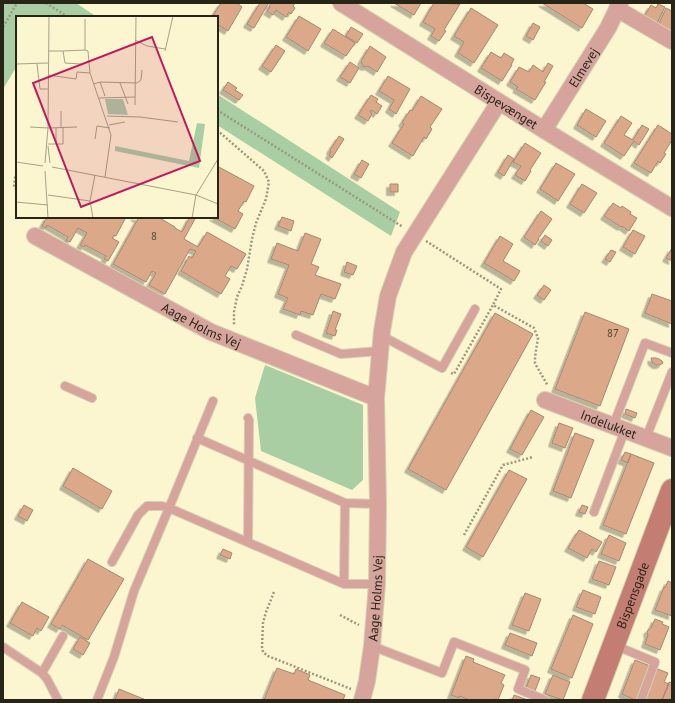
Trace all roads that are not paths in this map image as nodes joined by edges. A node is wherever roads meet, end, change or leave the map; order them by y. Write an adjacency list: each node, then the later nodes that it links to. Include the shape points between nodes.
1 (342, 3): 4 (street, Bispevænget)
2 (618, 6): 3 (street); 5 (street, Elmevej, via 608,28)
3 (672, 41)
4 (499, 102): 5 (street, Bispevænget); 10 (street, Aage Holms Vej, via 404,252 388,296)
5 (544, 130): 6 (street, Bispevænget)
6 (672, 208)
7 (35, 236): 15 (street, Aage Holms Vej, via 211,332)
8 (475, 309): 10 (lane, via 442,368)
9 (296, 335): 10 (lane, via 341,354)
10 (381, 344): 15 (street, Aage Holms Vej)
11 (672, 353): 19 (lane, via 645,343)
12 (672, 372): 21 (lane)
13 (65, 386): 14 (lane)
14 (92, 398)
15 (376, 398): 26 (street, Aage Holms Vej)
16 (545, 400): 19 (street, Indelukket)
17 (213, 401): 20 (lane)
18 (248, 418): 23 (lane)
19 (619, 428): 21 (street, Indelukket); 28 (lane)
20 (197, 438): 23 (lane); 27 (lane)
21 (646, 438): 22 (street, Indelukket)
22 (672, 448)
23 (248, 461): 25 (lane); 29 (lane)
24 (672, 490): 35 (street, Bispensgade)
25 (346, 503): 26 (lane); 31 (lane)
26 (378, 504): 32 (street, Aage Holms Vej)
27 (169, 508): 29 (lane); 30 (lane, via 147,506 138,515); 40 (lane, via 134,591 114,657)
28 (594, 512)
29 (248, 541): 31 (lane)
30 (112, 562)
31 (344, 584): 32 (lane)
32 (377, 584): 34 (street, Aage Holms Vej)
33 (63, 636): 37 (lane)
34 (373, 639): 38 (street, Aage Holms Vej); 41 (lane, via 442,673 454,642 525,670 518,689)
35 (614, 645): 42 (street, Bispensgade); 43 (lane, via 655,662)
36 (3, 647): 37 (lane)
37 (42, 673): 39 (lane, via 50,682)
38 (363, 697)
39 (58, 700)
40 (97, 700)
41 (545, 700)
42 (593, 700)
43 (641, 700)

